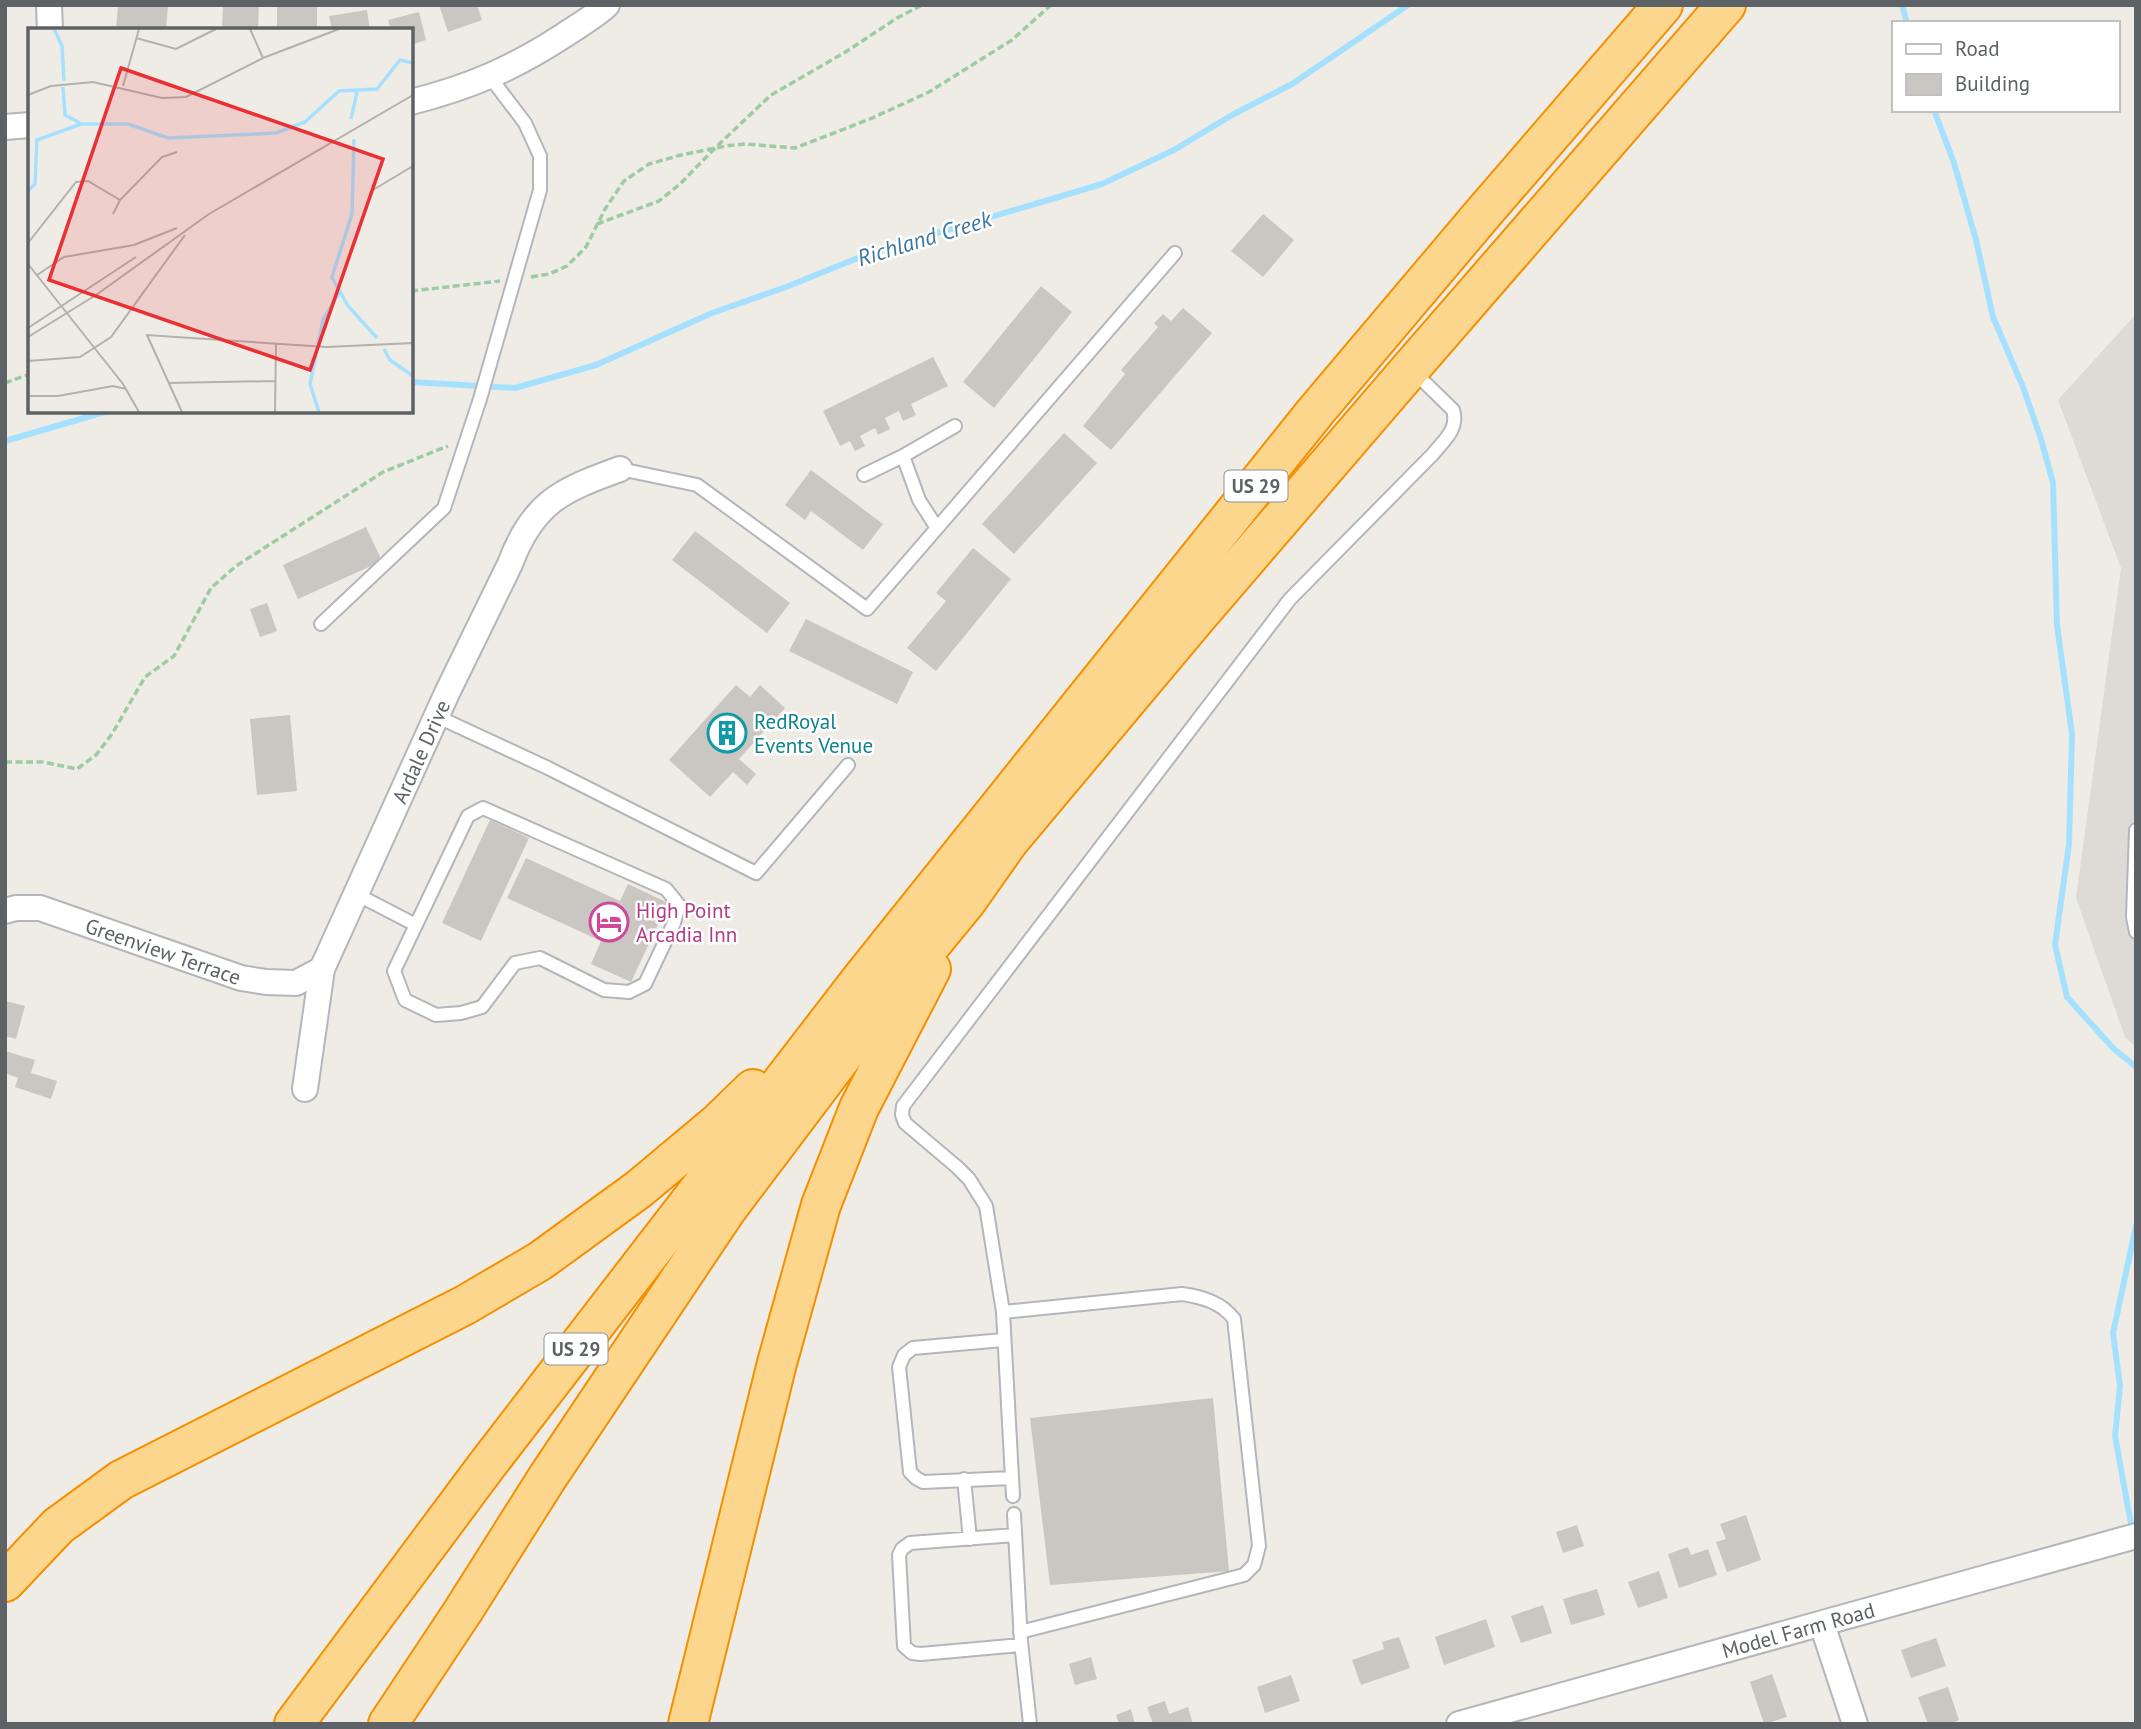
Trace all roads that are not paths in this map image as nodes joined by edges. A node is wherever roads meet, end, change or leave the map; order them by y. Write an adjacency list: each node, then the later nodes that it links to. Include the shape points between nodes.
1 (49, 5): 5 (street)
2 (607, 5): 6 (street, via 542,50)
3 (1663, 5): 27 (highway, US 29, via 1316,411)
4 (1726, 5): 11 (highway, US 29)
5 (50, 28)
6 (490, 77): 7 (street); 17 (lane, via 525,123 540,156 540,190 480,400 444,508)
7 (413, 102)
8 (28, 125): 9 (street)
9 (5, 127)
10 (1175, 253): 16 (lane)
11 (1410, 369): 22 (highway, US 29, via 1009,841); 29 (lane, via 1453,410 1452,431 1290,600 903,1106 905,1123 969,1179 986,1206)
12 (955, 426): 13 (lane)
13 (903, 457): 15 (lane); 16 (lane, via 919,500)
14 (620, 469): 16 (lane, via 697,485 867,609); 18 (street, Ardale Drive, via 564,491 527,527)
15 (864, 475)
16 (937, 528)
17 (321, 624)
18 (436, 716): 19 (lane, via 756,873); 21 (street, Ardale Drive)
19 (848, 765)
20 (2136, 830): 25 (lane)
21 (356, 894): 24 (lane); 26 (street, Ardale Drive)
22 (966, 902): 42 (highway, US 29, via 878,1009 727,1209); 43 (highway, via 859,1108 821,1205)
23 (5, 911): 26 (street, Greenview Terrace, via 40,908 242,978 296,983)
24 (416, 925): 24 (lane, via 468,816 483,808 666,889 679,905 645,984 629,992 604,990 540,958 515,962 482,1007 436,1015 405,1000 394,971)
25 (2136, 932)
26 (322, 969): 28 (street, Ardale Drive)
27 (862, 978): 38 (highway, via 812,1019 766,1077 719,1122 639,1189 540,1261 465,1305 121,1480 58,1526); 41 (highway, US 29, via 495,1454)
28 (305, 1089)
29 (1003, 1312): 30 (lane); 40 (lane, via 1182,1294 1210,1300 1229,1313 1234,1319 1259,1546 1254,1565 1244,1575)
30 (1003, 1340): 31 (lane); 32 (lane, via 913,1348 900,1361 910,1472 923,1482)
31 (1012, 1478): 32 (lane); 33 (lane)
32 (964, 1479): 37 (lane)
33 (1013, 1496)
34 (1014, 1514): 35 (lane)
35 (1015, 1535): 37 (lane); 40 (lane)
36 (2136, 1536): 39 (street, Model Farm Road)
37 (970, 1539): 40 (lane, via 910,1543 902,1549 904,1646 921,1654)
38 (5, 1583)
39 (1822, 1624): 45 (street, Model Farm Road); 46 (street)
40 (1021, 1639): 44 (lane)
41 (294, 1724)
42 (388, 1724)
43 (688, 1724)
44 (1030, 1724)
45 (1459, 1724)
46 (1855, 1724)

